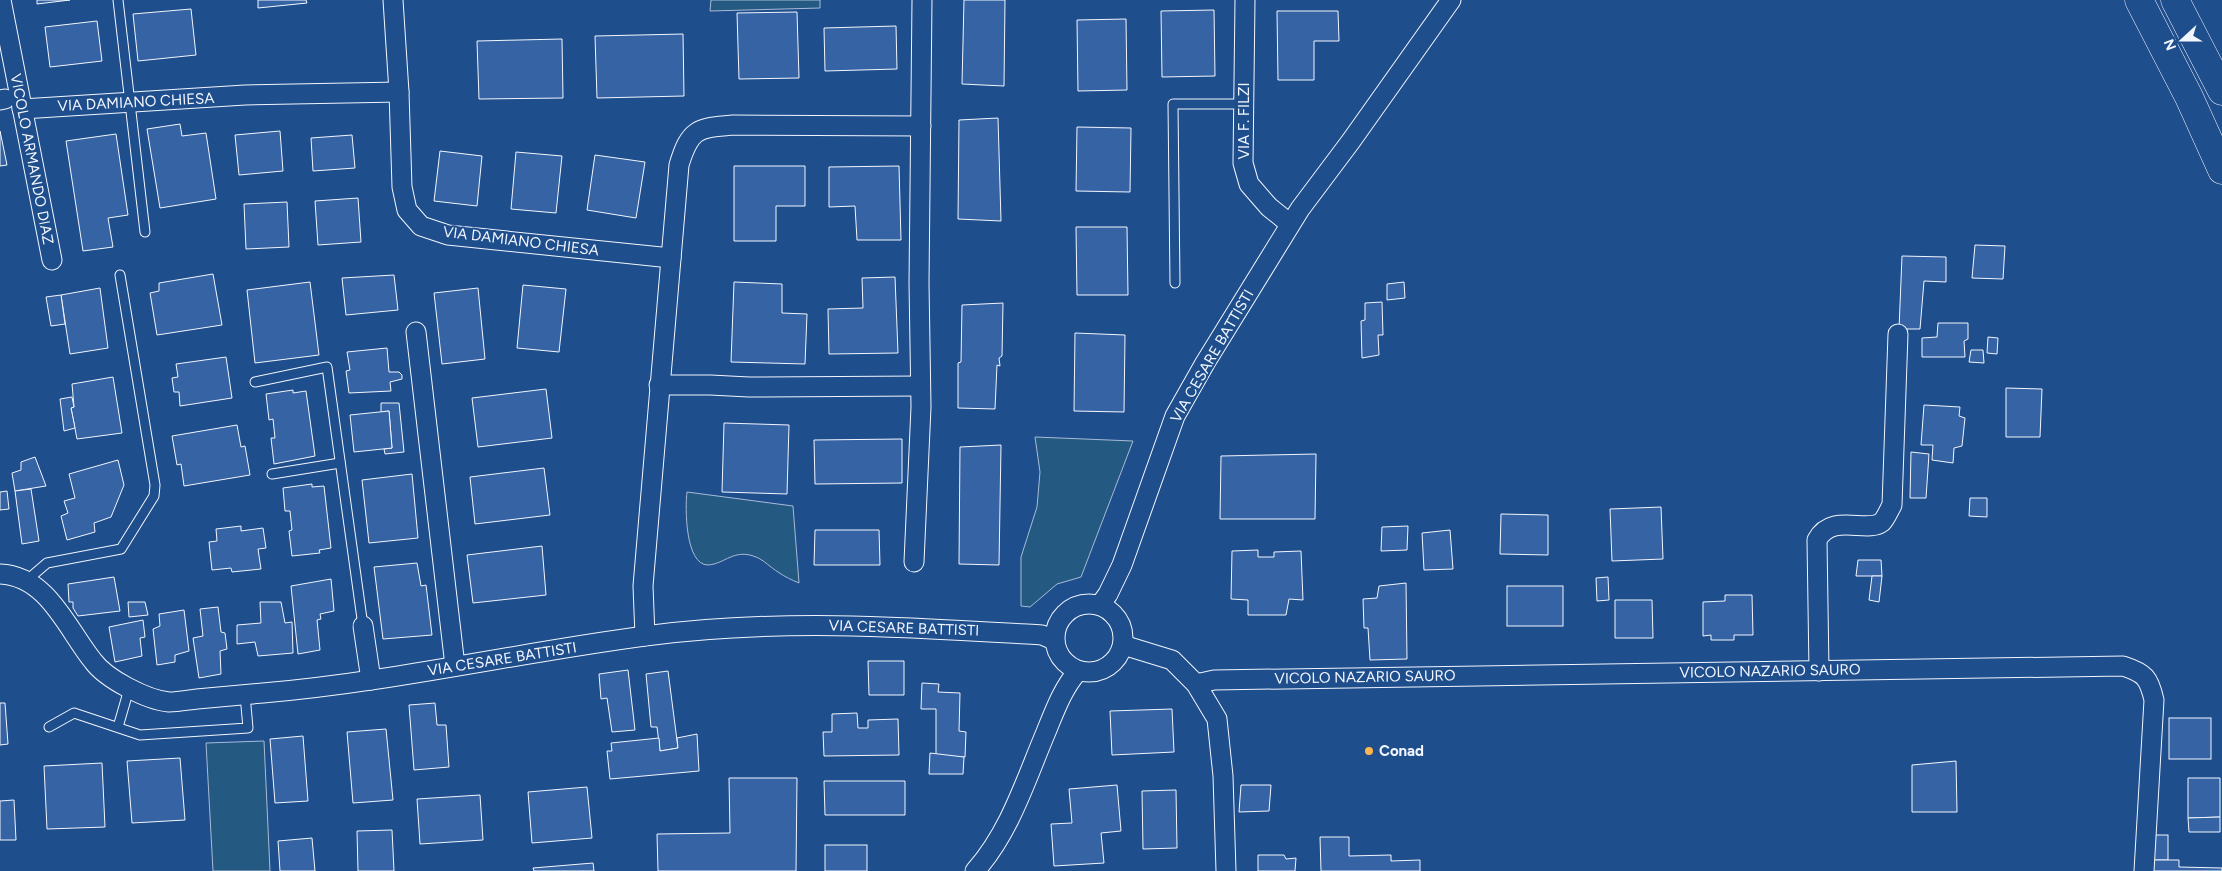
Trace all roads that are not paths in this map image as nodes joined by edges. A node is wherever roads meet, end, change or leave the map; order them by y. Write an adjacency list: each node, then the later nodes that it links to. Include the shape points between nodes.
1 (2, 0): 13 (street, VICOLO ARMANDO DIAZ)
2 (118, 0): 11 (lane)
3 (393, 0): 10 (street, VIA DAMIANO CHIESA)
4 (922, 0): 14 (street)
5 (1245, 0): 12 (street, VIA F. FILZI)
6 (1450, 0): 16 (street, VIA CESARE BATTISTI)
7 (2139, 0): 15 (highway)
8 (2175, 0): 9 (highway)
9 (2222, 91)
10 (400, 92): 11 (street, VIA DAMIANO CHIESA, via 245,95); 18 (street, VIA DAMIANO CHIESA, via 402,187 407,210 421,226 448,235)
11 (130, 102): 13 (street, VIA DAMIANO CHIESA); 17 (lane)
12 (1244, 104): 16 (street, VIA F. FILZI, via 1243,163 1249,184); 21 (lane, via 1173,104)
13 (22, 109): 19 (street, VICOLO ARMANDO DIAZ)
14 (921, 126): 18 (street, via 732,125 708,127 692,134 679,165); 26 (street)
15 (2222, 170)
16 (1290, 224): 32 (street, VIA CESARE BATTISTI, via 1175,416 1122,565)
17 (145, 232)
18 (671, 258): 25 (street)
19 (52, 260)
20 (120, 275): 31 (lane, via 155,485 154,496 121,549 48,562)
21 (1175, 283)
22 (416, 332): 37 (street)
23 (1898, 334): 39 (street, via 1892,505 1882,522 1839,525 1828,529 1818,540)
24 (255, 382): 27 (lane, via 327,368)
25 (659, 385): 26 (street); 34 (street, via 643,586)
26 (919, 386): 29 (street)
27 (340, 463): 28 (lane); 33 (lane)
28 (272, 474)
29 (914, 562)
30 (0, 574): 31 (street, VIA CESARE BATTISTI)
31 (26, 581): 42 (street, VIA CESARE BATTISTI, via 57,608 94,664)
32 (1100, 605): 35 (street, via 1088,603 1067,610 1055,629); 36 (street, via 1109,609 1121,625)
33 (364, 626): 40 (street)
34 (645, 636): 35 (street, VIA CESARE BATTISTI, via 840,624 1042,635); 37 (street, VIA CESARE BATTISTI)
35 (1054, 640): 38 (street, via 1061,659)
36 (1122, 645): 38 (street, via 1118,656 1106,668 1089,673); 41 (street, via 1172,660)
37 (455, 666): 40 (street, VIA CESARE BATTISTI)
38 (1078, 671): 46 (street, via 1057,705 1010,818 989,856)
39 (1819, 671): 41 (street, VICOLO NAZARIO SAURO, via 1214,680); 48 (street, VICOLO NAZARIO SAURO, via 2123,666 2140,672 2150,684 2154,700)
40 (371, 680): 43 (street, VIA CESARE BATTISTI)
41 (1196, 684): 47 (street, via 1217,719 1223,776)
42 (130, 689): 43 (street, VIA CESARE BATTISTI, via 168,702); 45 (lane)
43 (245, 695): 45 (lane, via 248,728 140,735)
44 (49, 726): 45 (lane, via 74,713)
45 (118, 727)
46 (975, 871)
47 (1226, 871)
48 (2144, 871)

